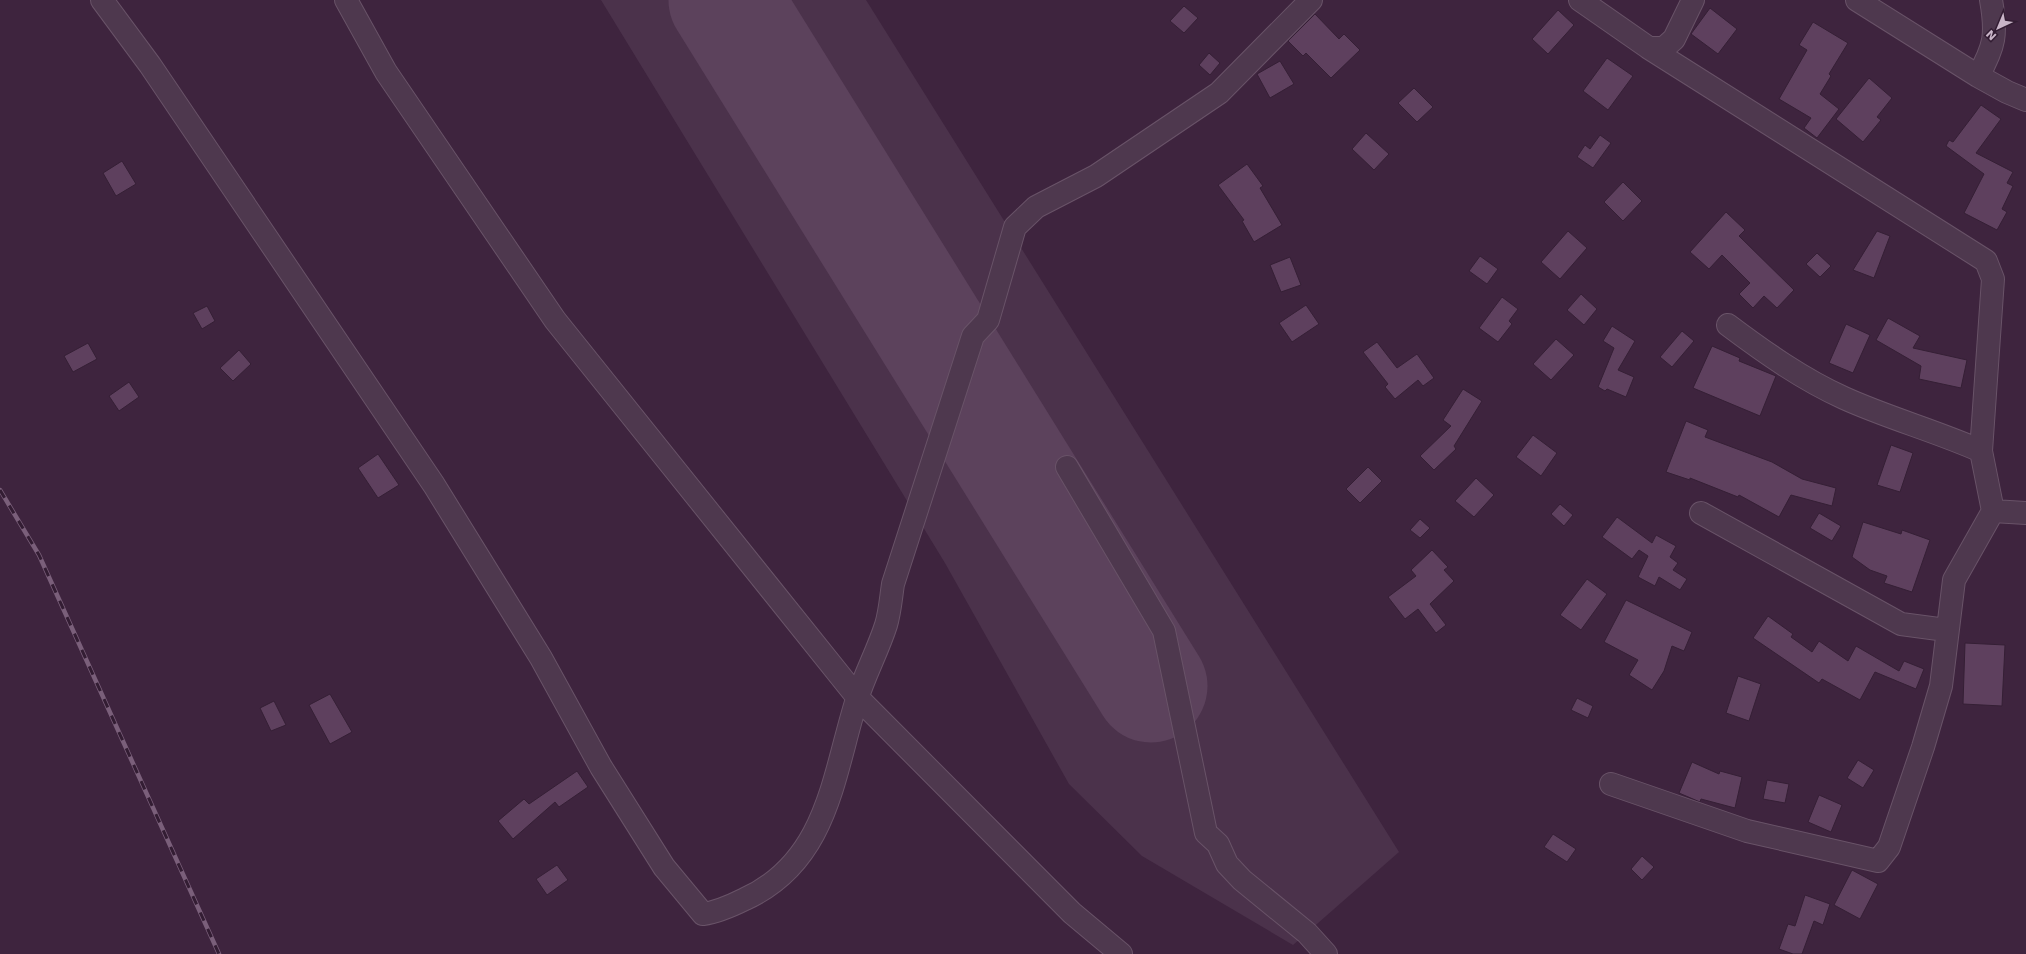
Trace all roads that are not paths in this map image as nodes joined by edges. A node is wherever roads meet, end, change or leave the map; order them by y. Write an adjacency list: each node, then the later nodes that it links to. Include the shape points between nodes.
1 (102, 0): 18 (street, via 150,65 434,485 541,658 601,767 664,867 702,914 716,912 756,894 788,871 809,842 829,802)
2 (346, 0): 18 (street, via 386,72 555,320)
3 (1311, 0): 18 (street, via 1219,93 1096,176 1036,207 1015,227 988,320 974,336 893,584 886,625)
4 (1580, 0): 8 (street)
5 (1693, 0): 8 (street, via 1674,39 1664,48)
6 (1857, 0): 9 (street)
7 (1991, 0): 9 (street, via 1995,36 1990,54)
8 (1649, 48): 12 (street, via 1986,261 1993,279)
9 (1978, 76): 10 (street)
10 (2026, 100)
11 (1728, 325): 12 (street, via 1773,358 1844,398)
12 (1981, 451): 14 (street)
13 (1067, 467): 21 (street, via 1164,631 1206,833 1218,844 1227,864 1242,880 1307,933)
14 (1993, 511): 16 (street); 17 (street, via 1954,580)
15 (1701, 513): 17 (street, via 1901,624)
16 (2026, 513)
17 (1946, 630): 19 (street, via 1941,686 1889,847 1878,861 1746,831)
18 (858, 698): 20 (street, via 1072,913)
19 (1611, 784)
20 (1121, 954)
21 (1326, 954)

